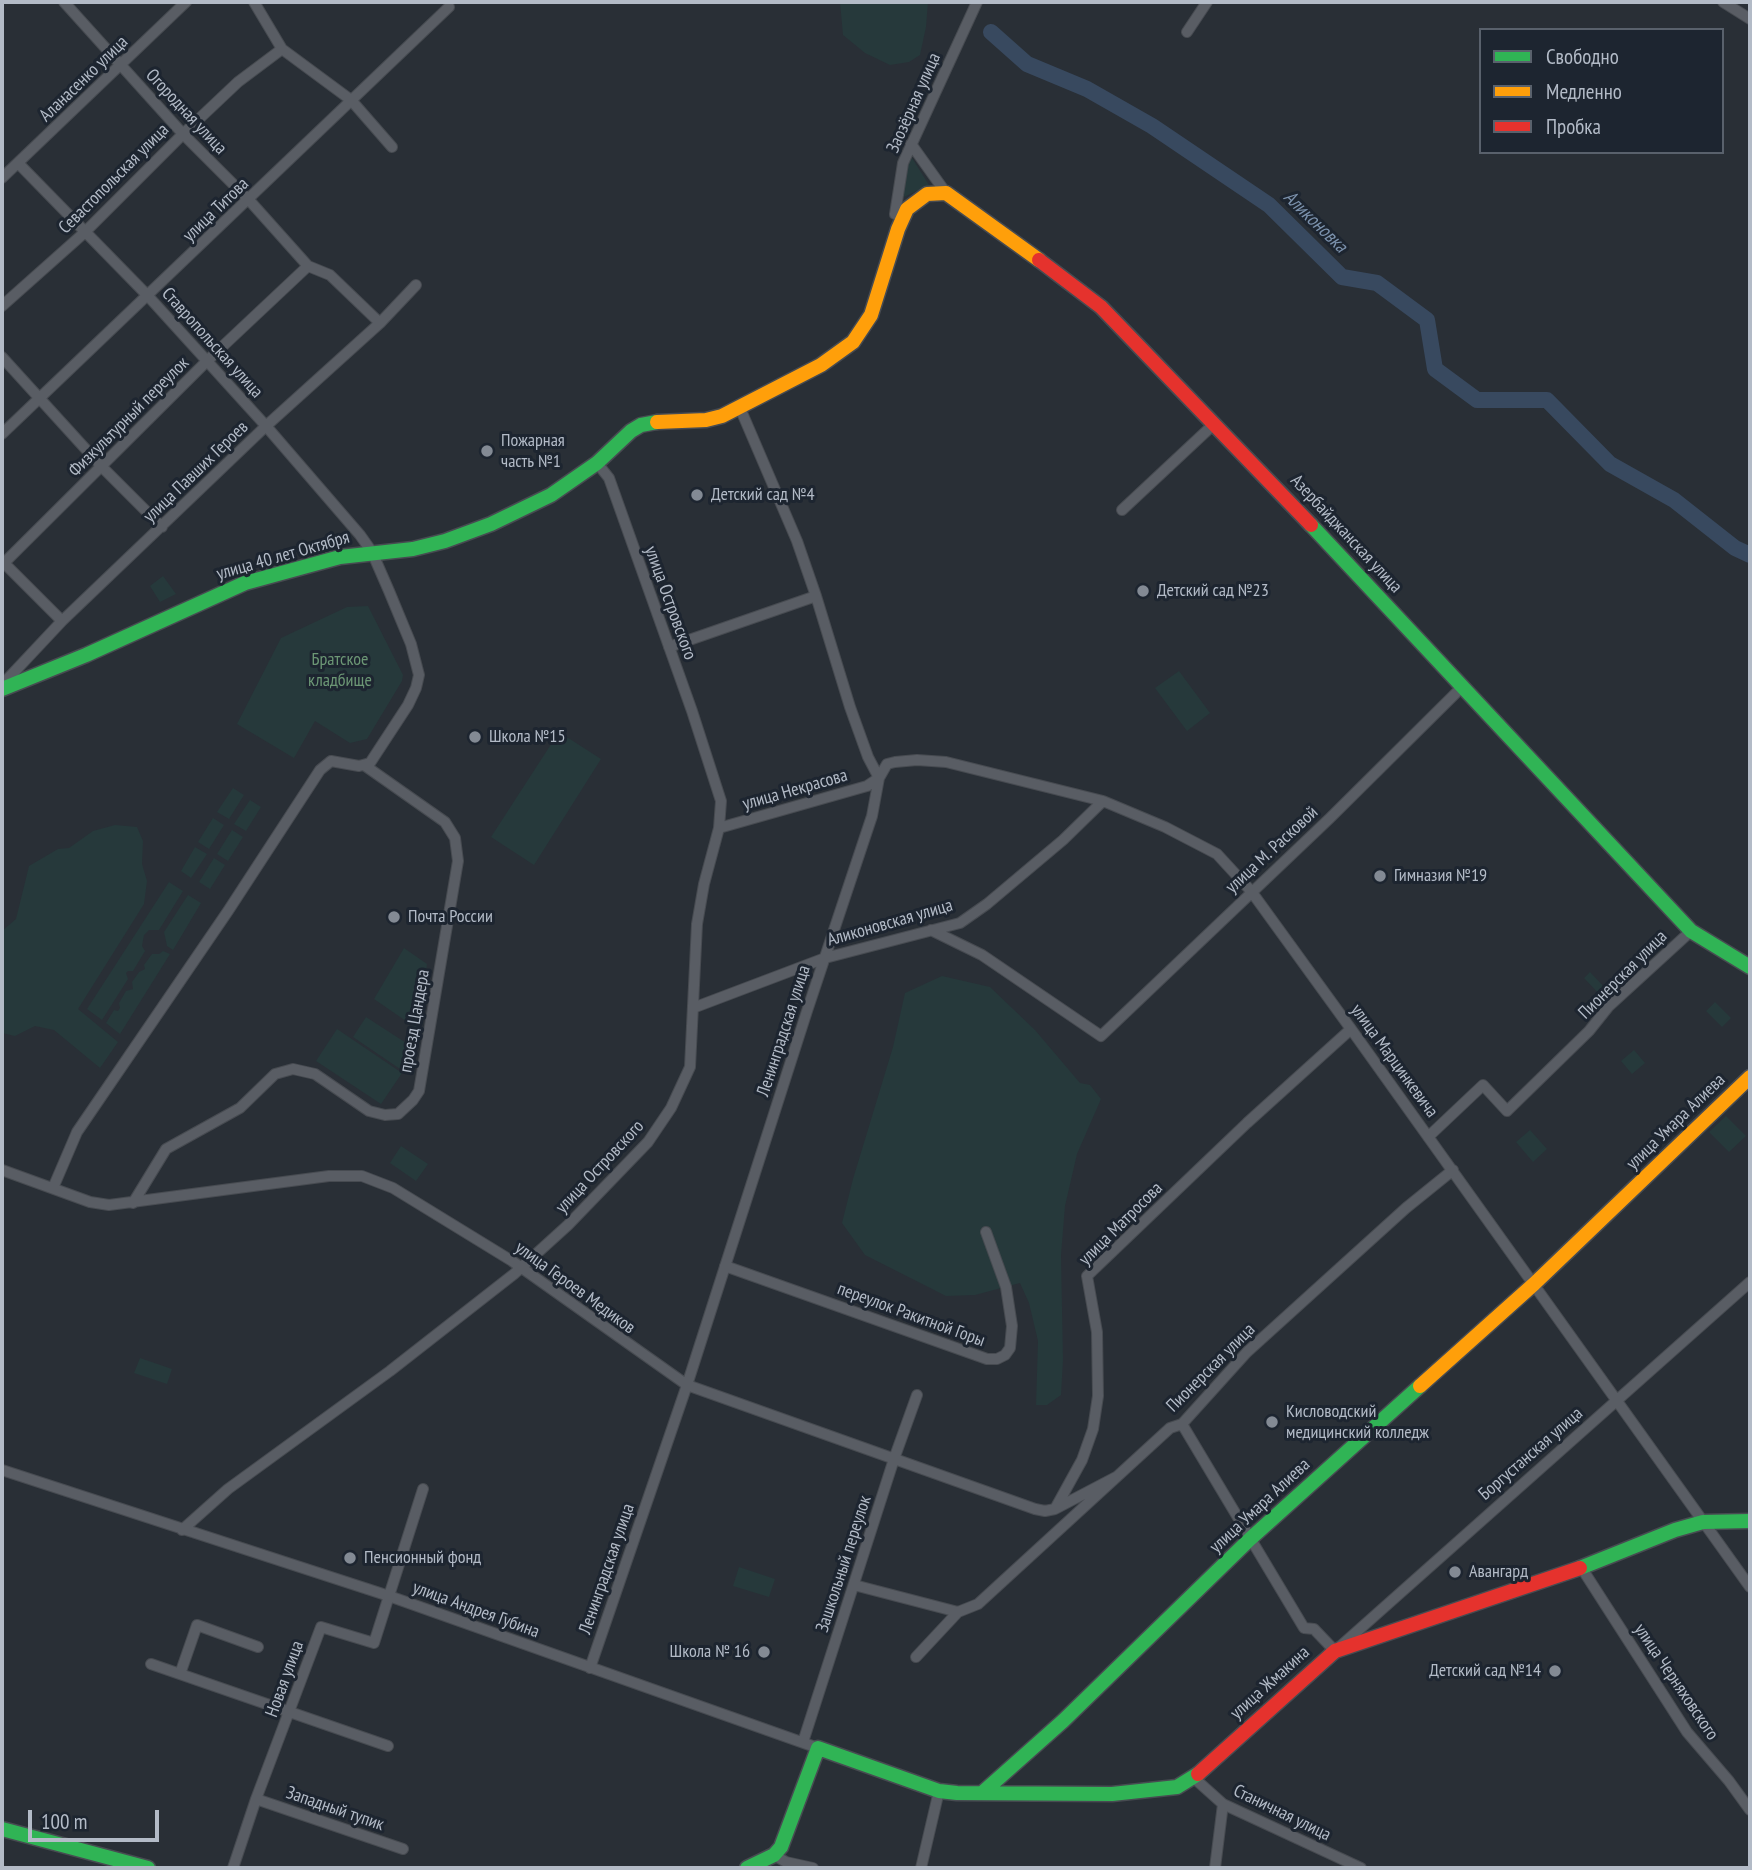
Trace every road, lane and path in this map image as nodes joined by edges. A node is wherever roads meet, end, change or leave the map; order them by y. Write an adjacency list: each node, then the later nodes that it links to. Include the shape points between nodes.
1 (64, 2): 11 (street, Огородная улица)
2 (186, 2): 11 (street, Аланасенко улица)
3 (254, 2): 10 (street)
4 (977, 2): 14 (street, Заозёрная улица)
5 (1207, 2): 9 (street)
6 (1723, 2): 8 (street)
7 (449, 6): 12 (street, улица Титова)
8 (1750, 19)
9 (1187, 32)
10 (282, 49): 12 (street); 13 (street, Севастопольская улица, via 238,82)
11 (121, 66): 13 (street, Огородная улица); 16 (street, Аланасенко улица)
12 (351, 100): 15 (street); 19 (street, улица Титова)
13 (183, 134): 19 (street, Огородная улица); 21 (street, Севастопольская улица)
14 (911, 144): 18 (street); 20 (street, Заозёрная улица, via 903,163 895,214)
15 (392, 147)
16 (18, 163): 17 (street, Аланасенко улица); 21 (street, Ставропольская улица)
17 (2, 178)
18 (946, 193): 20 (street, улица 40 лет Октября, via 916,200); 31 (street, Азербайджанская улица, via 1079,289)
19 (248, 200): 22 (street, Огородная улица); 24 (street, улица Титова)
20 (903, 217): 30 (street, улица 40 лет Октября, via 879,292 858,337 821,365)
21 (84, 233): 24 (street, Ставропольская улица); 25 (street, Севастопольская улица)
22 (308, 267): 26 (street, Огородная улица, via 330,275); 28 (street, Физкультурный переулок)
23 (416, 285): 26 (street, улица Павших Героев)
24 (148, 296): 28 (street, Ставропольская улица); 29 (street, улица Титова)
25 (2, 306)
26 (380, 323): 32 (street, улица Павших Героев)
27 (2, 357): 29 (street)
28 (207, 361): 32 (street, Ставропольская улица); 35 (street, Физкультурный переулок)
29 (40, 397): 33 (street, улица Титова); 35 (street)
30 (740, 408): 34 (street, улица 40 лет Октября, via 706,419 641,425); 40 (street)
31 (1214, 424): 36 (street); 43 (street, Азербайджанская улица)
32 (266, 426): 37 (street, улица Павших Героев); 38 (street, Ставропольская улица)
33 (2, 434)
34 (597, 463): 38 (street, улица 40 лет Октября, via 541,502 491,524 413,549); 42 (street, улица Островского, via 610,478)
35 (102, 467): 37 (street); 39 (street, Физкультурный переулок)
36 (1122, 510)
37 (162, 527): 41 (street, улица Павших Героев)
38 (372, 552): 44 (street, улица 40 лет Октября, via 340,556 236,587 86,656); 45 (street, via 419,675 408,705 381,750)
39 (3, 562): 41 (street)
40 (816, 596): 42 (street); 46 (street, via 849,708)
41 (62, 621): 44 (street, улица Павших Героев)
42 (669, 647): 48 (street, улица Островского, via 720,801)
43 (1463, 686): 49 (street, улица М. Расковой); 51 (street, Азербайджанская улица)
44 (2, 687)
45 (364, 765): 60 (street, проезд Цандера, via 331,761 320,770 77,1132); 61 (street, проезд Цандера, via 445,822 458,861 419,1091 398,1114 385,1115 369,1111 315,1074 293,1069 275,1074 240,1108 166,1149)
46 (879, 778): 47 (street, улица Марцинкевича, via 887,764 895,762 946,762); 48 (street, улица Некрасова, via 867,786); 52 (street, Ленинградская улица, via 872,816)
47 (1103, 801): 49 (street, улица Марцинкевича, via 1217,854); 50 (street, Аликоновская улица, via 987,904 960,923)
48 (719, 828): 54 (street, улица Островского, via 697,924)
49 (1251, 891): 50 (street, улица М. Расковой, via 1101,1035 982,955); 55 (street, улица Марцинкевича)
50 (931, 930): 52 (street, Аликоновская улица)
51 (1691, 931): 53 (street, Азербайджанская улица); 57 (street, Пионерская улица, via 1609,1006 1507,1111 1483,1085)
52 (824, 958): 54 (street, Аликоновская улица); 63 (street, Ленинградская улица)
53 (1750, 967)
54 (693, 1008): 64 (street, улица Островского, via 690,1067 671,1108 626,1167)
55 (1352, 1028): 57 (street, улица Марцинкевича); 75 (street, улица Матросова, via 1087,1276 1097,1332 1098,1396 1082,1460)
56 (1750, 1077): 66 (street, улица Умара Алиева)
57 (1428, 1137): 59 (street, улица Марцинкевича)
58 (2, 1170): 60 (street, улица Героев Медиков)
59 (1453, 1170): 66 (street, улица Марцинкевича); 70 (street, Пионерская улица, via 1247,1352)
60 (53, 1188): 61 (street, улица Героев Медиков, via 100,1205)
61 (133, 1203): 64 (street, улица Героев Медиков, via 362,1176 393,1188)
62 (986, 1233): 63 (street, переулок Ракитной Горы, via 1006,1287 1012,1326 1010,1348 997,1359)
63 (725, 1266): 67 (street, Ленинградская улица)
64 (522, 1267): 67 (street, улица Героев Медиков); 78 (street, улица Островского, via 228,1489)
65 (1750, 1282): 69 (street, Боргустанская улица)
66 (1534, 1284): 69 (street, улица Марцинкевича); 79 (street, улица Умара Алиева)
67 (687, 1385): 71 (street, улица Героев Медиков); 89 (street, Ленинградская улица)
68 (917, 1395): 71 (street, Зашкольный переулок)
69 (1617, 1399): 77 (street, улица Марцинкевича); 86 (street, Боргустанская улица)
70 (1182, 1424): 73 (street, Пионерская улица, via 1170,1429); 79 (street)
71 (894, 1459): 75 (street, улица Героев Медиков, via 1035,1509); 81 (street, Зашкольный переулок)
72 (2, 1470): 78 (street, улица Андрея Губина)
73 (1116, 1477): 75 (street); 84 (street, Пионерская улица, via 978,1604)
74 (423, 1489): 83 (street, Новая улица)
75 (1055, 1508)
76 (1750, 1521): 77 (street, улица Жмакина)
77 (1703, 1522): 80 (street, улица Жмакина); 82 (street, улица Марцинкевича)
78 (183, 1530): 83 (street, улица Андрея Губина)
79 (1250, 1539): 86 (street, via 1304,1628 1314,1629); 97 (street, улица Умара Алиева)
80 (1581, 1567): 86 (street, улица Жмакина); 100 (street, улица Черняховского, via 1687,1732)
81 (854, 1585): 84 (street); 92 (street, Зашкольный переулок)
82 (1750, 1587)
83 (389, 1596): 89 (street, улица Андрея Губина); 91 (street, Новая улица, via 374,1643 321,1627)
84 (958, 1612): 87 (street, Пионерская улица)
85 (258, 1647): 90 (street, via 197,1625)
86 (1335, 1651): 95 (street, улица Жмакина)
87 (916, 1657)
88 (151, 1664): 90 (street)
89 (590, 1668): 92 (street, улица Андрея Губина)
90 (180, 1674): 91 (street)
91 (290, 1713): 93 (street); 98 (street, Новая улица)
92 (803, 1742): 94 (street, улица Андрея Губина)
93 (388, 1746)
94 (818, 1748): 96 (street, улица Жмакина); 103 (street)
95 (1194, 1779): 97 (street, улица Жмакина, via 1177,1787 1124,1793); 99 (street, Станичная улица)
96 (939, 1791): 97 (street, улица Жмакина); 108 (street)
97 (982, 1793)
98 (256, 1799): 102 (street, Западный тупик); 105 (street, Новая улица)
99 (1223, 1804): 109 (street); 110 (street, Станичная улица)
100 (1750, 1810)
101 (2, 1829): 104 (street)
102 (403, 1849)
103 (774, 1855): 106 (street); 107 (street)
104 (148, 1868)
105 (233, 1868)
106 (747, 1868)
107 (813, 1868)
108 (921, 1868)
109 (1215, 1868)
110 (1361, 1868)

